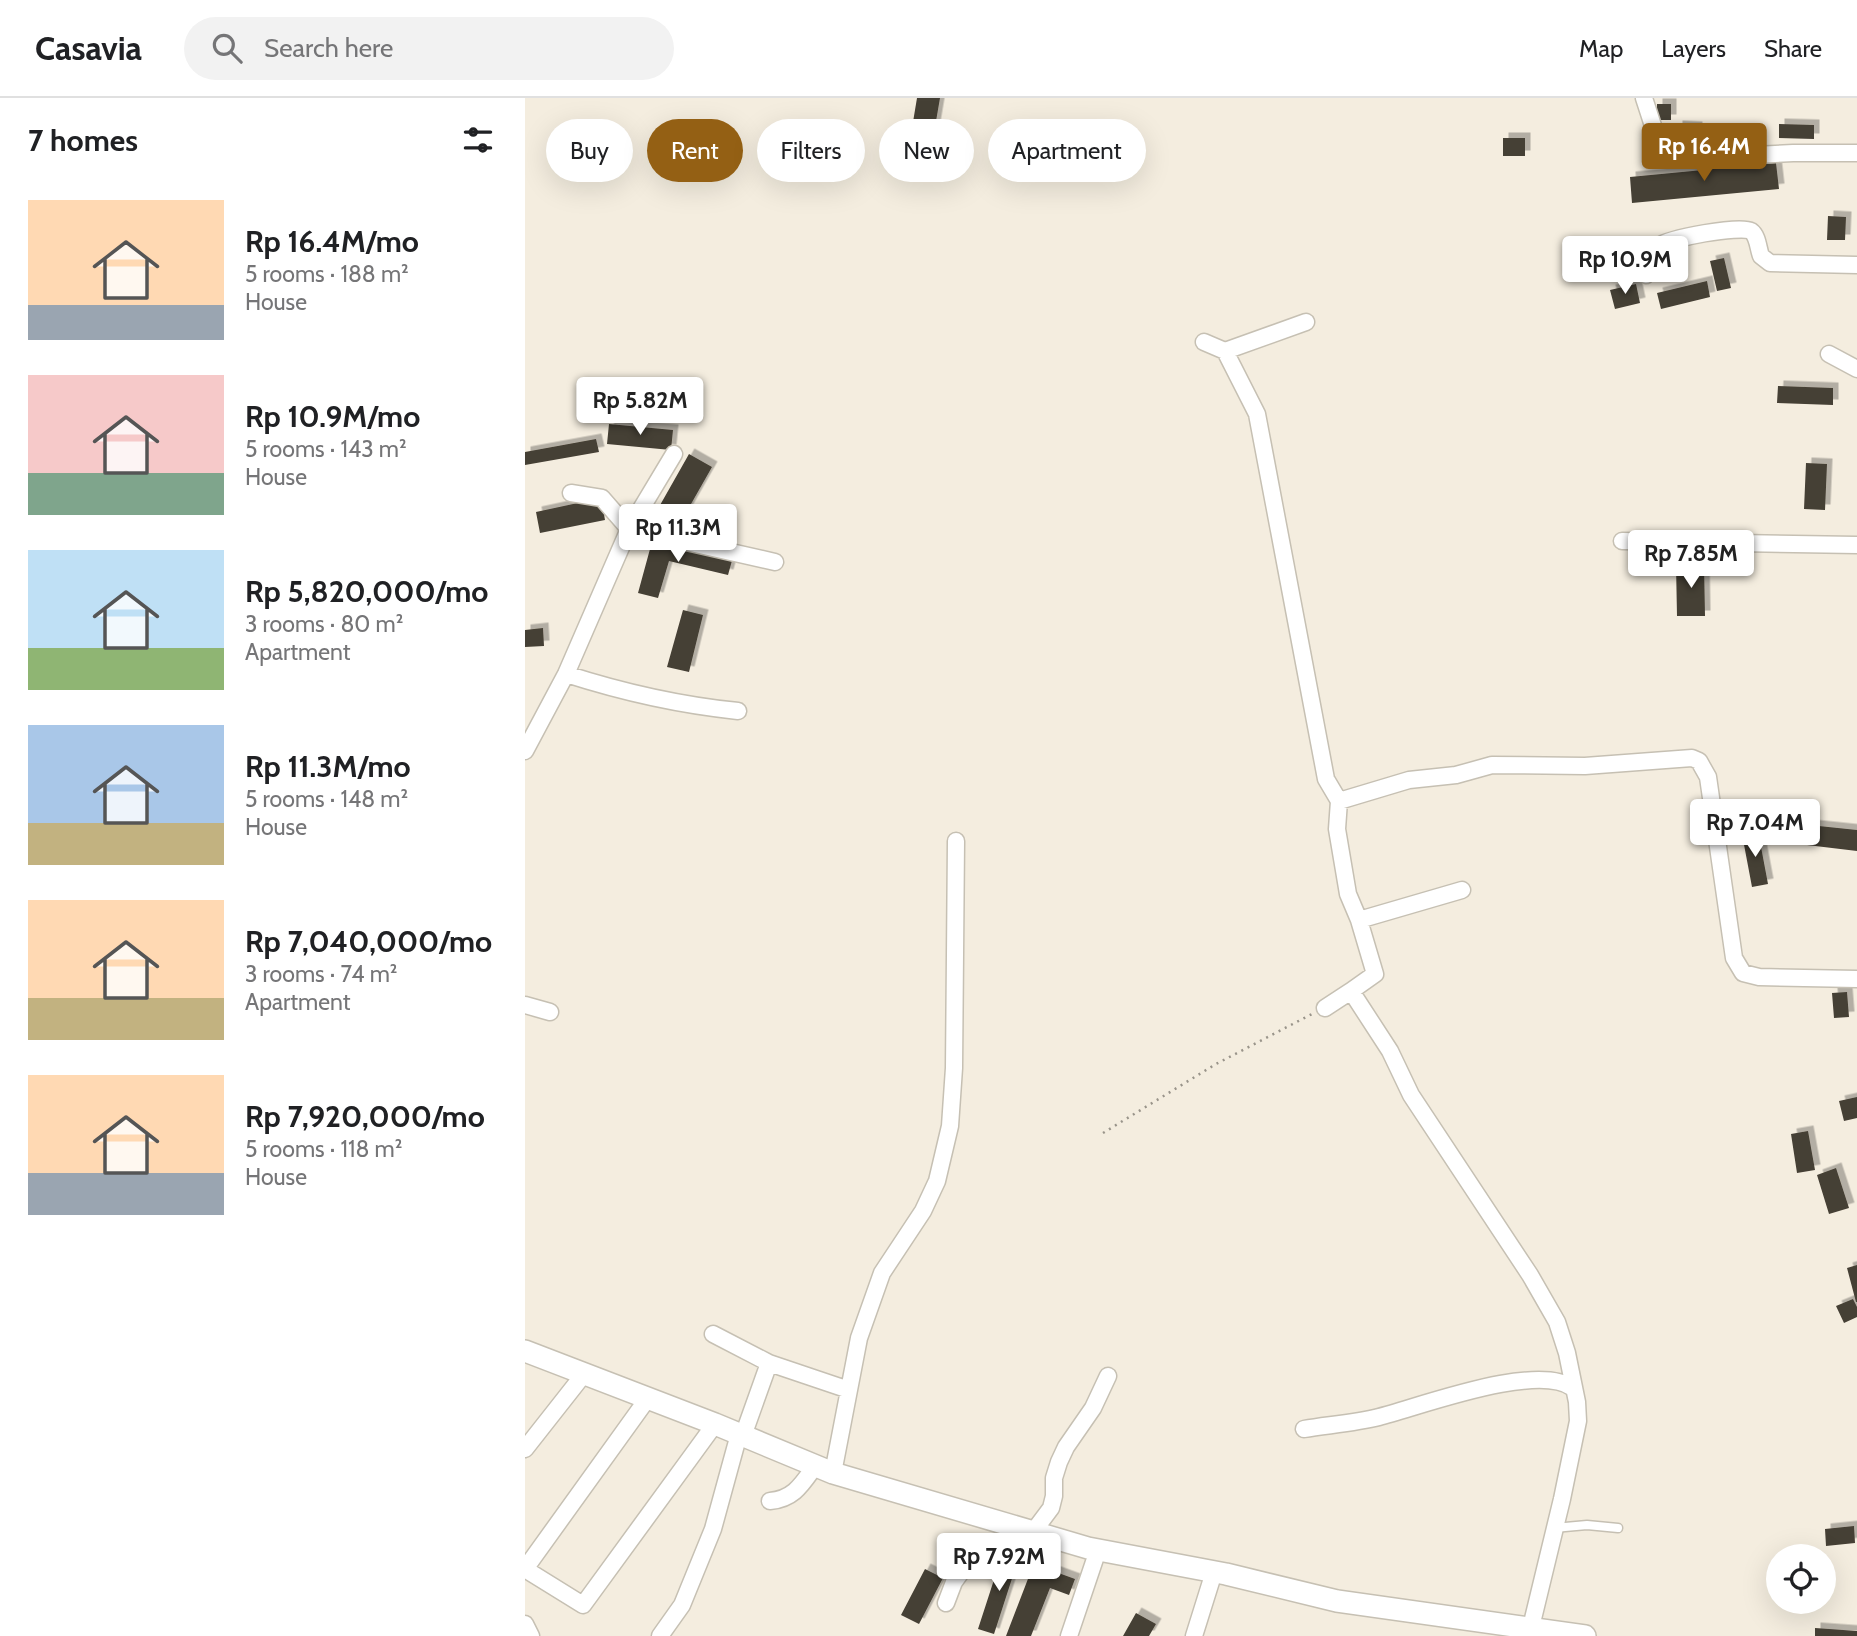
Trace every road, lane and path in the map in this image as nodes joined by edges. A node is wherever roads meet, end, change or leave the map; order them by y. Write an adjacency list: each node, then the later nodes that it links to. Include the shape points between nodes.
1 (1644, 98): 2 (street, via 1662,147 1673,154 1695,158)
2 (1857, 153)
3 (1857, 265): 4 (street, via 1770,263 1761,256 1752,232 1738,229 1669,241 1650,257)
4 (1646, 275)
5 (1306, 322): 7 (street)
6 (1203, 342): 7 (street)
7 (1225, 351): 21 (street, via 1257,414 1326,779)
8 (1829, 354): 9 (street)
9 (1857, 369)
10 (674, 454): 12 (street)
11 (571, 493): 12 (street, via 602,498)
12 (629, 529): 15 (street); 16 (street)
13 (1622, 541): 14 (street)
14 (1857, 545)
15 (775, 562)
16 (566, 674): 17 (street, via 688,706); 19 (street)
17 (738, 711)
18 (525, 715): 19 (street)
19 (542, 719): 20 (street)
20 (525, 751)
21 (1339, 801): 24 (street, via 1337,830 1348,894); 25 (street, via 1409,780 1492,765 1585,766 1692,758 1699,761 1707,777 1737,966 1751,976)
22 (956, 841): 37 (street, via 950,1126 937,1181 882,1273 859,1338)
23 (1462, 890): 24 (street)
24 (1359, 920): 26 (street, via 1375,974)
25 (1857, 979)
26 (1351, 991): 28 (street); 36 (street, via 1411,1095 1546,1301 1560,1332)
27 (525, 1004): 29 (street)
28 (1325, 1008): 30 (path, via 1216,1064)
29 (550, 1012)
30 (1103, 1133)
31 (713, 1334): 33 (street)
32 (525, 1351): 34 (street)
33 (769, 1363): 37 (street); 41 (street)
34 (584, 1374): 38 (street); 42 (street)
35 (1108, 1376): 47 (street, via 1066,1447 1054,1478 1051,1508)
36 (1573, 1388): 40 (street, via 1556,1379 1535,1379 1475,1390 1376,1418); 45 (street, via 1577,1421)
37 (849, 1390): 43 (street)
38 (648, 1398): 39 (street); 49 (street)
39 (715, 1424): 41 (street); 49 (street, via 583,1605)
40 (1304, 1429)
41 (741, 1435): 43 (street); 56 (street, via 713,1529 682,1605)
42 (525, 1449)
43 (824, 1470): 44 (street, via 785,1500); 47 (street)
44 (770, 1501)
45 (1554, 1528): 46 (lane); 53 (street)
46 (1618, 1528)
47 (1033, 1532): 48 (street); 51 (street, via 981,1549 954,1582)
48 (1098, 1550): 50 (street); 57 (street)
49 (525, 1569)
50 (1214, 1572): 54 (street); 58 (street)
51 (946, 1603)
52 (525, 1624): 55 (street)
53 (1531, 1626): 54 (street); 59 (street)
54 (1493, 1630)
55 (531, 1636)
56 (660, 1636)
57 (1069, 1636)
58 (1194, 1636)
59 (1585, 1636)

